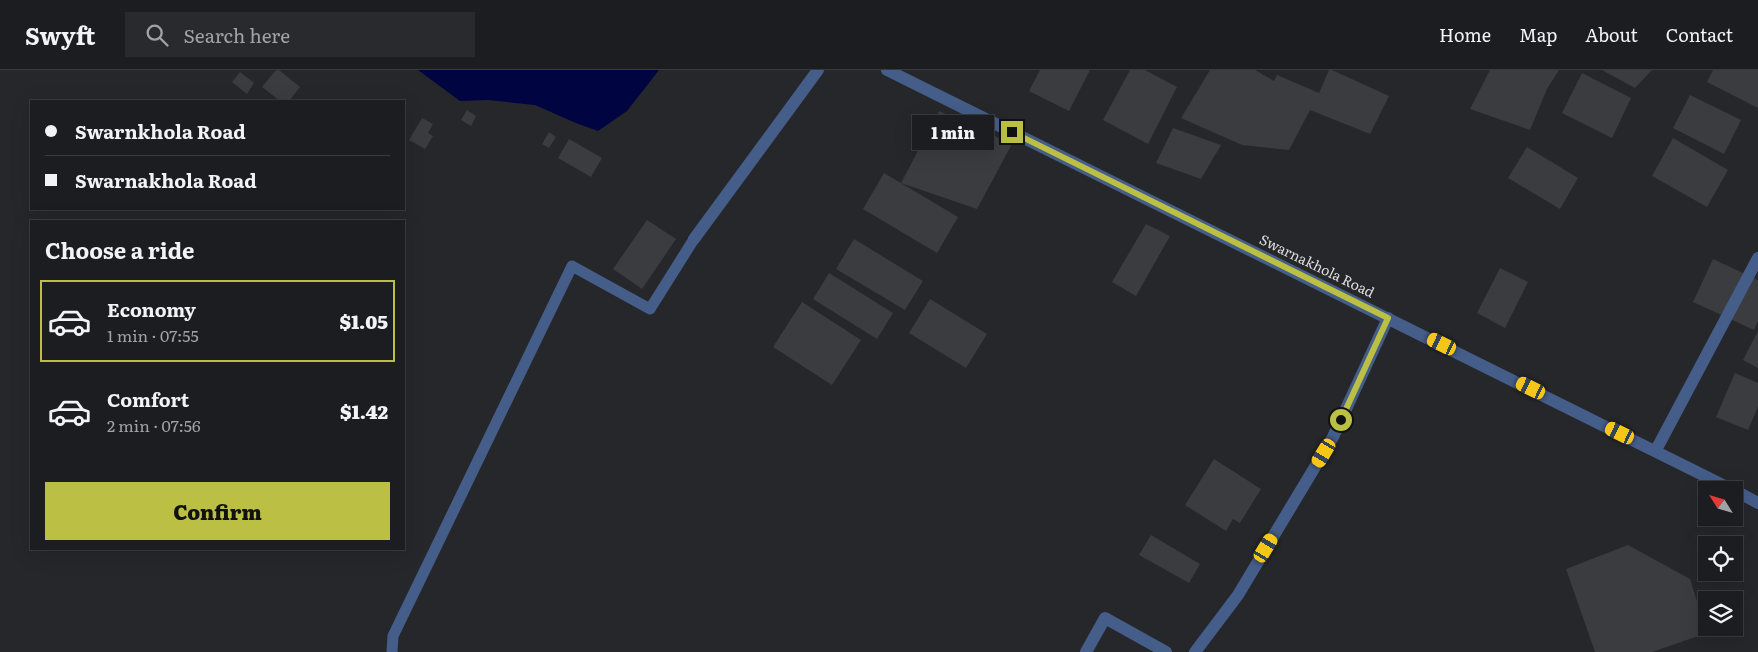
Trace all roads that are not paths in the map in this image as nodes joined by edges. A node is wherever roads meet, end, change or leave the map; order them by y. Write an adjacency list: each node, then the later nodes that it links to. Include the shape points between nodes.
1 (818, 70): 3 (street)
2 (887, 70): 5 (street, Swarnakhola Road)
3 (694, 239): 10 (lane, via 650,309 572,266 393,636)
4 (1758, 258): 6 (street)
5 (1388, 318): 6 (street, Swarnakhola Road); 13 (street, via 1333,437 1238,595)
6 (1656, 450): 7 (street, Swarnakhola Road)
7 (1716, 481)
8 (1743, 495): 9 (street, Swarnakhola Road)
9 (1758, 503)
10 (392, 652)
11 (1086, 652): 12 (street, via 1105,618)
12 (1166, 652)
13 (1194, 652)

